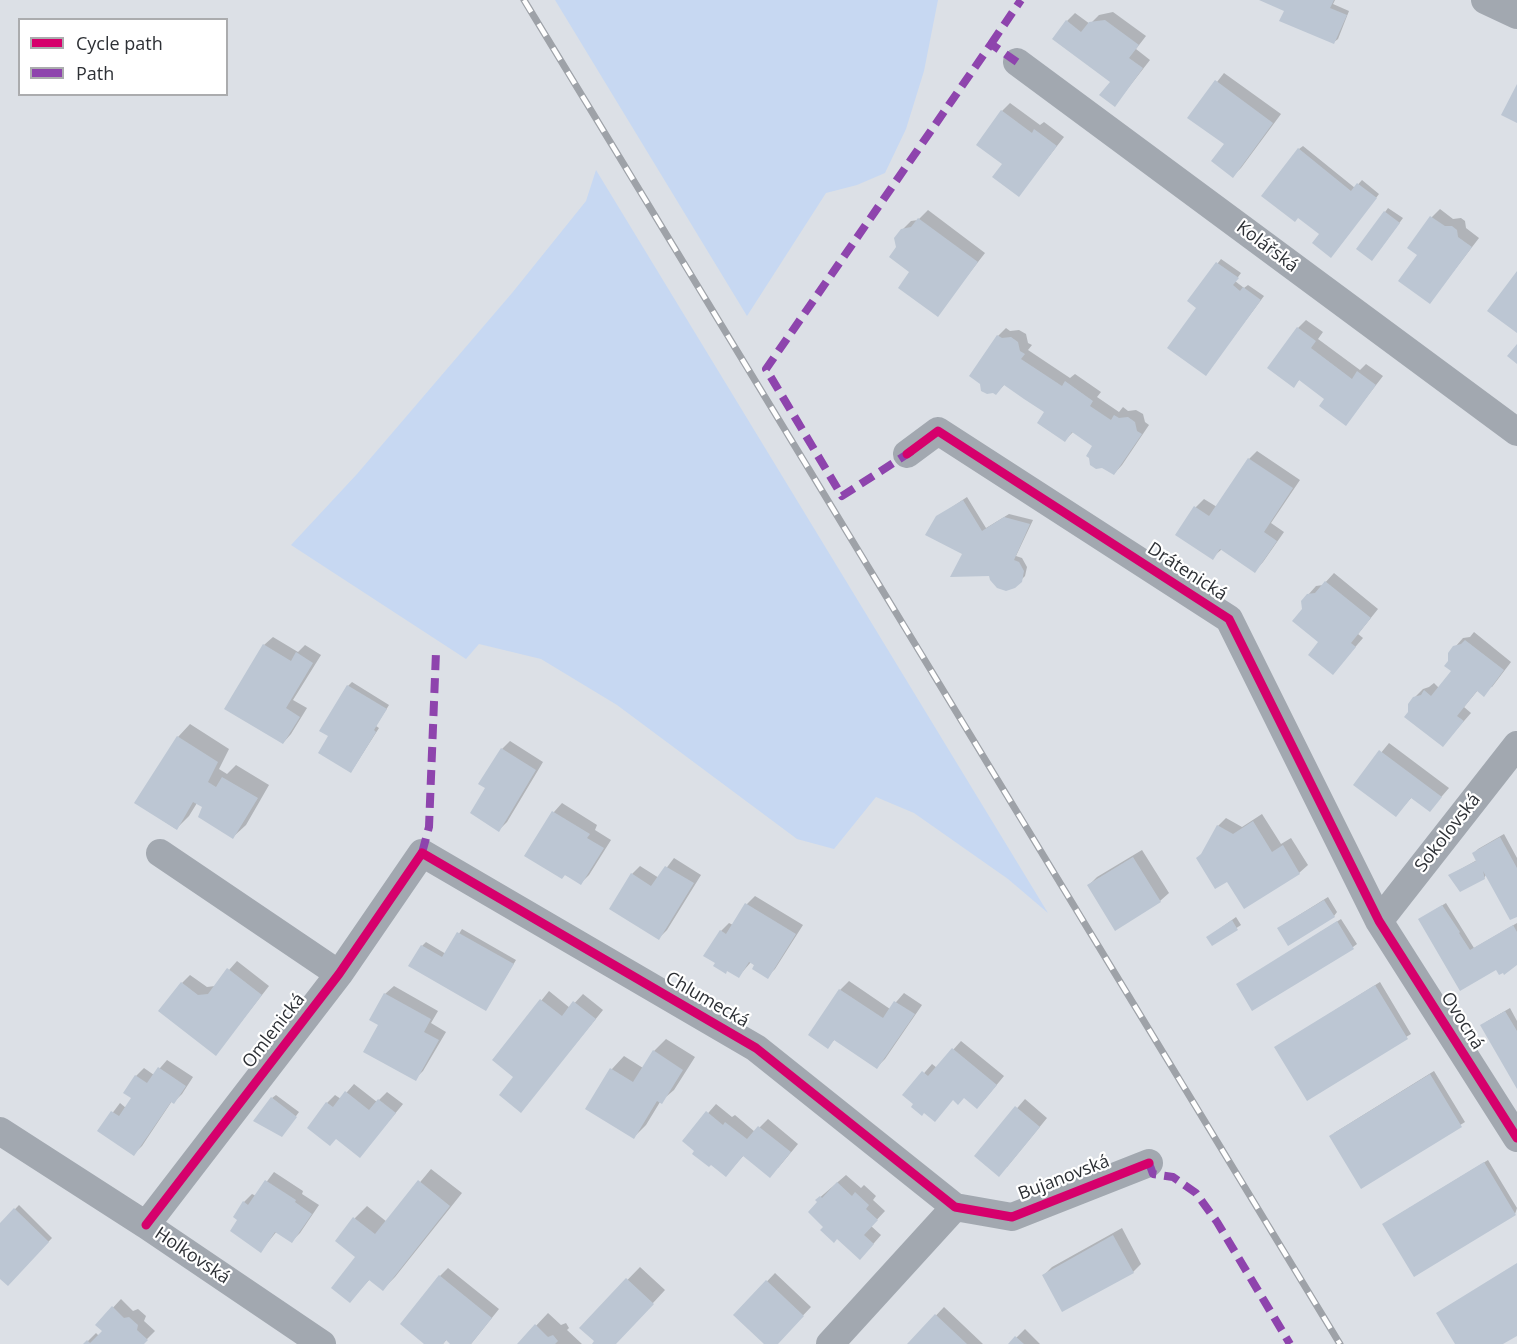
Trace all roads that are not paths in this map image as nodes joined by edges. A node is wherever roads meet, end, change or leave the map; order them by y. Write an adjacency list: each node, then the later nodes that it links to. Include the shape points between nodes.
1 (1485, 0): 2 (street)
2 (1517, 15)
3 (1017, 62): 4 (street, Kolářská)
4 (1517, 432)
5 (907, 454): 9 (street, Drátenická, via 938,431 1229,619)
6 (1517, 745): 9 (street, Sokolovská)
7 (160, 853): 10 (street)
8 (422, 853): 10 (street, Omlenická); 14 (street, Chlumecká, via 756,1048)
9 (1379, 921): 12 (street, Ovocná)
10 (339, 974): 15 (street, Omlenická)
11 (0, 1131): 15 (street, Holkovská)
12 (1517, 1138)
13 (1149, 1163): 14 (street, Bujanovská, via 1012,1217)
14 (955, 1207): 17 (street)
15 (146, 1225): 16 (street, Holkovská)
16 (322, 1344)
17 (830, 1344)

